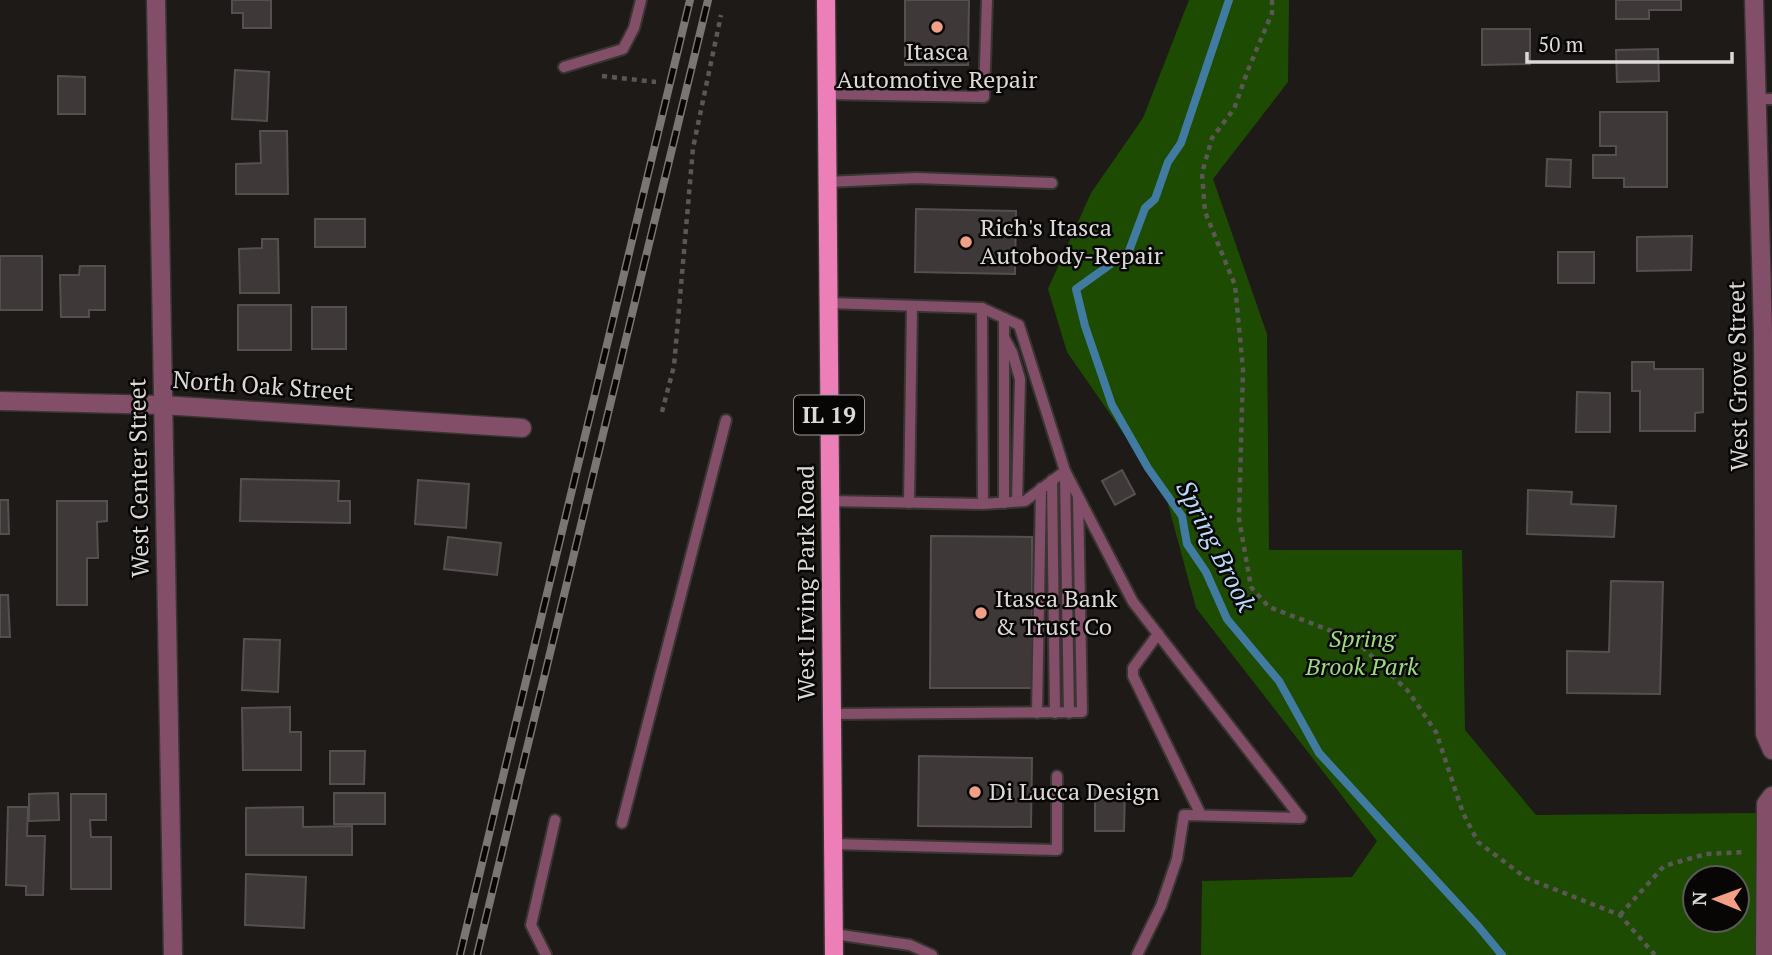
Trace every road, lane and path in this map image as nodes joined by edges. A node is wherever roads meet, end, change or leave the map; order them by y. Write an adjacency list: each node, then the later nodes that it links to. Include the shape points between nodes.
1 (156, 0): 22 (street, West Center Street)
2 (641, 0): 8 (lane, via 623,49)
3 (825, 0): 11 (main road, West Irving Park Road / IL 19)
4 (986, 0): 11 (lane, via 984,97)
5 (1272, 0): 48 (path, via 1272,13 1234,109 1212,138 1202,173 1205,212 1235,285 1243,369 1239,519 1251,587 1269,607 1355,640 1408,691 1436,732 1463,813 1478,842 1526,878)
6 (1754, 0): 12 (street, West Grove Street)
7 (721, 15): 23 (path, via 693,148 674,366)
8 (564, 66)
9 (601, 76): 10 (path)
10 (656, 82)
11 (827, 94): 13 (main road, West Irving Park Road / IL 19)
12 (1764, 99): 19 (street, West Grove Street)
13 (827, 181): 14 (lane, via 916,178); 15 (main road, West Irving Park Road / IL 19)
14 (1052, 183)
15 (828, 303): 16 (lane); 30 (main road, West Irving Park Road / IL 19)
16 (912, 306): 17 (lane); 32 (lane)
17 (982, 308): 18 (lane); 34 (lane)
18 (1004, 318): 20 (lane); 26 (lane, via 1019,325)
19 (1768, 332): 40 (street, West Grove Street, via 1765,734)
20 (1004, 337): 31 (lane, via 1020,379); 33 (lane)
21 (0, 401): 22 (street, North Oak Street)
22 (162, 405): 25 (street, North Oak Street); 50 (street, West Center Street)
23 (662, 412)
24 (726, 420): 45 (lane)
25 (522, 428)
26 (1065, 471): 27 (lane); 29 (lane); 38 (lane)
27 (1052, 480): 28 (lane); 37 (lane)
28 (1041, 488): 31 (lane, via 1025,501); 36 (lane)
29 (1078, 494): 35 (lane, via 1133,602); 38 (lane, via 1082,712)
30 (829, 501): 32 (lane); 39 (main road, West Irving Park Road / IL 19)
31 (1017, 501): 33 (lane)
32 (909, 503): 34 (lane)
33 (1004, 503): 34 (lane)
34 (983, 504)
35 (1158, 634): 43 (lane, via 1133,668 1133,676); 43 (lane, via 1301,818)
36 (1037, 713): 37 (lane); 39 (lane)
37 (1055, 713): 38 (lane)
38 (1069, 713)
39 (831, 714): 46 (main road, West Irving Park Road / IL 19)
40 (1772, 750)
41 (1057, 776): 46 (lane, via 1056,850)
42 (1772, 796): 47 (street, via 1766,804)
43 (1201, 815): 54 (lane, via 1184,815 1177,859)
44 (555, 820): 51 (lane, via 531,925)
45 (622, 823)
46 (832, 844): 49 (main road, West Irving Park Road / IL 19)
47 (1766, 852): 48 (path, via 1706,854 1664,866); 56 (street)
48 (1620, 915): 55 (path)
49 (834, 934): 52 (main road, West Irving Park Road / IL 19); 53 (lane, via 910,945)
50 (173, 955)
51 (546, 955)
52 (834, 955)
53 (932, 955)
54 (1137, 955)
55 (1655, 955)
56 (1765, 955)

